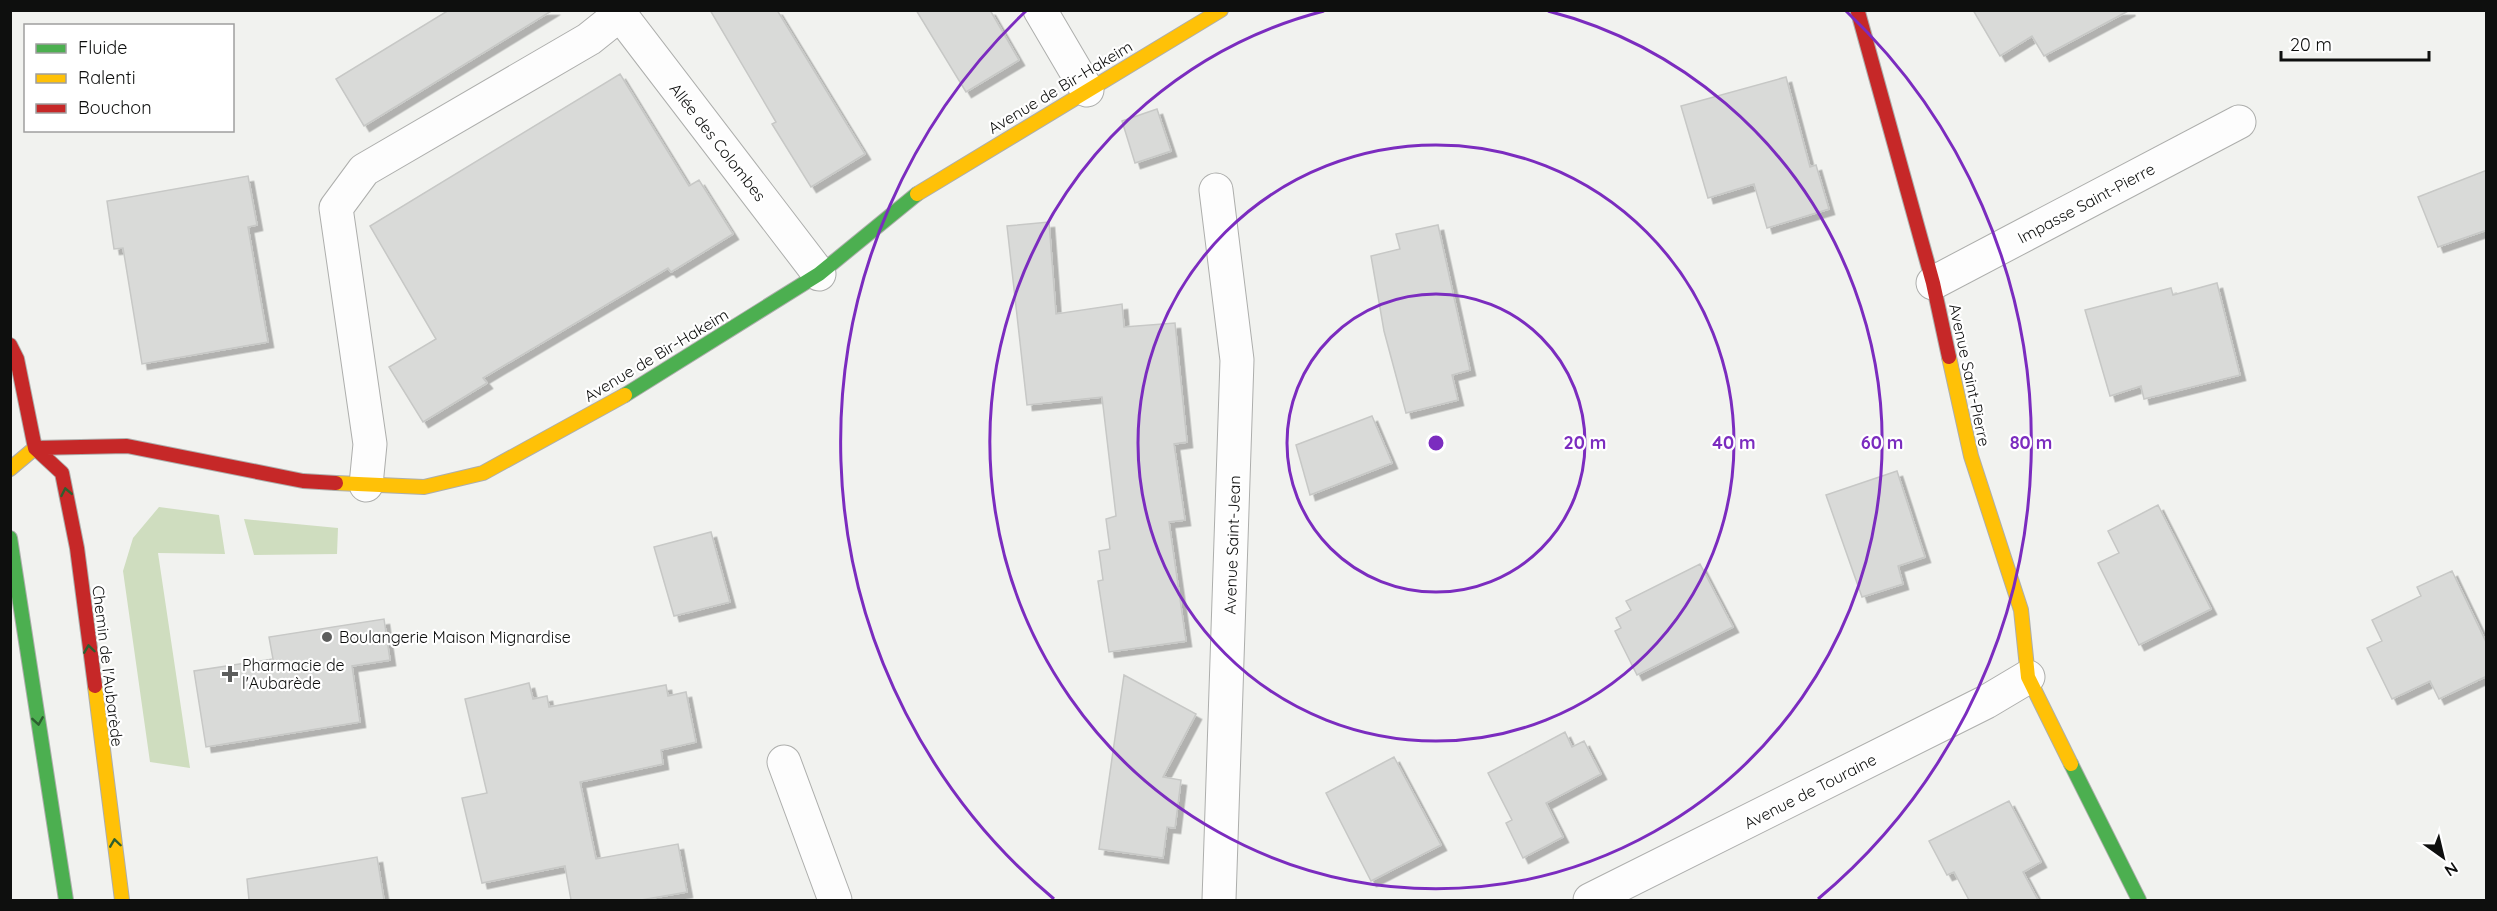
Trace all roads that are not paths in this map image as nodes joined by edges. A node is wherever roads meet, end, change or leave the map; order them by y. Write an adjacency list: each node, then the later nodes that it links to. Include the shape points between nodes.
1 (1040, 10): 5 (street)
2 (1221, 10): 5 (street, Avenue de Bir-Hakeim)
3 (1858, 12): 9 (street, Avenue Saint-Pierre)
4 (618, 13): 8 (street, Allée des Colombes); 13 (street, via 589,39 364,170 336,208 370,444)
5 (1087, 90): 8 (street, Avenue de Bir-Hakeim, via 911,196)
6 (2239, 122): 9 (street, Impasse Saint-Pierre)
7 (1216, 190): 20 (street, Avenue Saint-Jean, via 1237,360)
8 (819, 274): 13 (street, Avenue de Bir-Hakeim, via 636,389 483,473 424,487)
9 (1934, 283): 15 (street, Avenue Saint-Pierre, via 1971,456 2021,610)
10 (10, 345): 11 (street, via 17,359)
11 (35, 448): 12 (street); 13 (street, Avenue de Bir-Hakeim, via 127,446 303,481); 18 (street, Chemin de l'Aubarède, one-way to 11, via 77,548 62,473)
12 (10, 469)
13 (366, 484)
14 (10, 538): 17 (street, one-way to 17)
15 (2028, 677): 21 (street, Avenue de Touraine, via 1986,702); 22 (street, Avenue Saint-Pierre)
16 (784, 762): 19 (street)
17 (66, 900)
18 (122, 900)
19 (835, 900)
20 (1219, 900)
21 (1590, 900)
22 (2139, 900)

